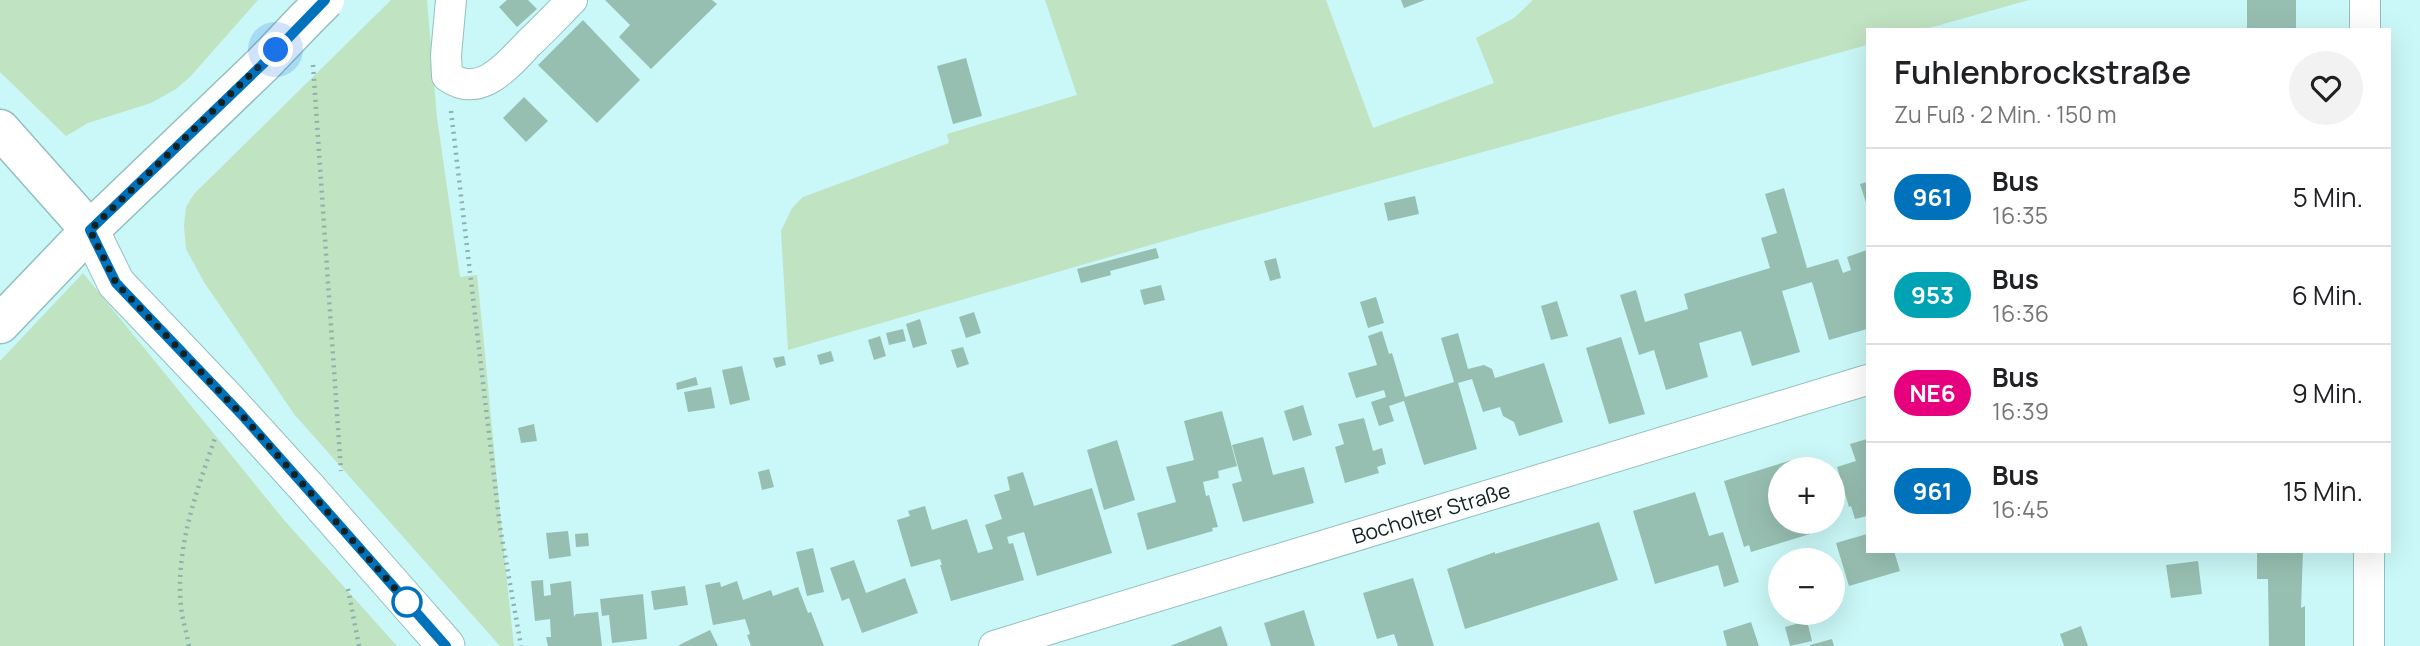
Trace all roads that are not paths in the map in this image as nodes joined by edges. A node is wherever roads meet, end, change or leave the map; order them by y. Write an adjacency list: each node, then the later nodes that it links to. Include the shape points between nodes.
1 (325, 0): 7 (main road, bridge)
2 (452, 0): 3 (street, via 447,76 473,84 502,71)
3 (572, 0)
4 (2365, 0): 5 (street)
5 (2365, 28)
6 (0, 129): 7 (main road)
7 (90, 230): 8 (main road); 11 (street, bridge, via 116,283)
8 (0, 324)
9 (1866, 380): 12 (street, Bocholter Straße)
10 (2369, 553): 13 (street)
11 (435, 633)
12 (994, 646)
13 (2369, 646)

